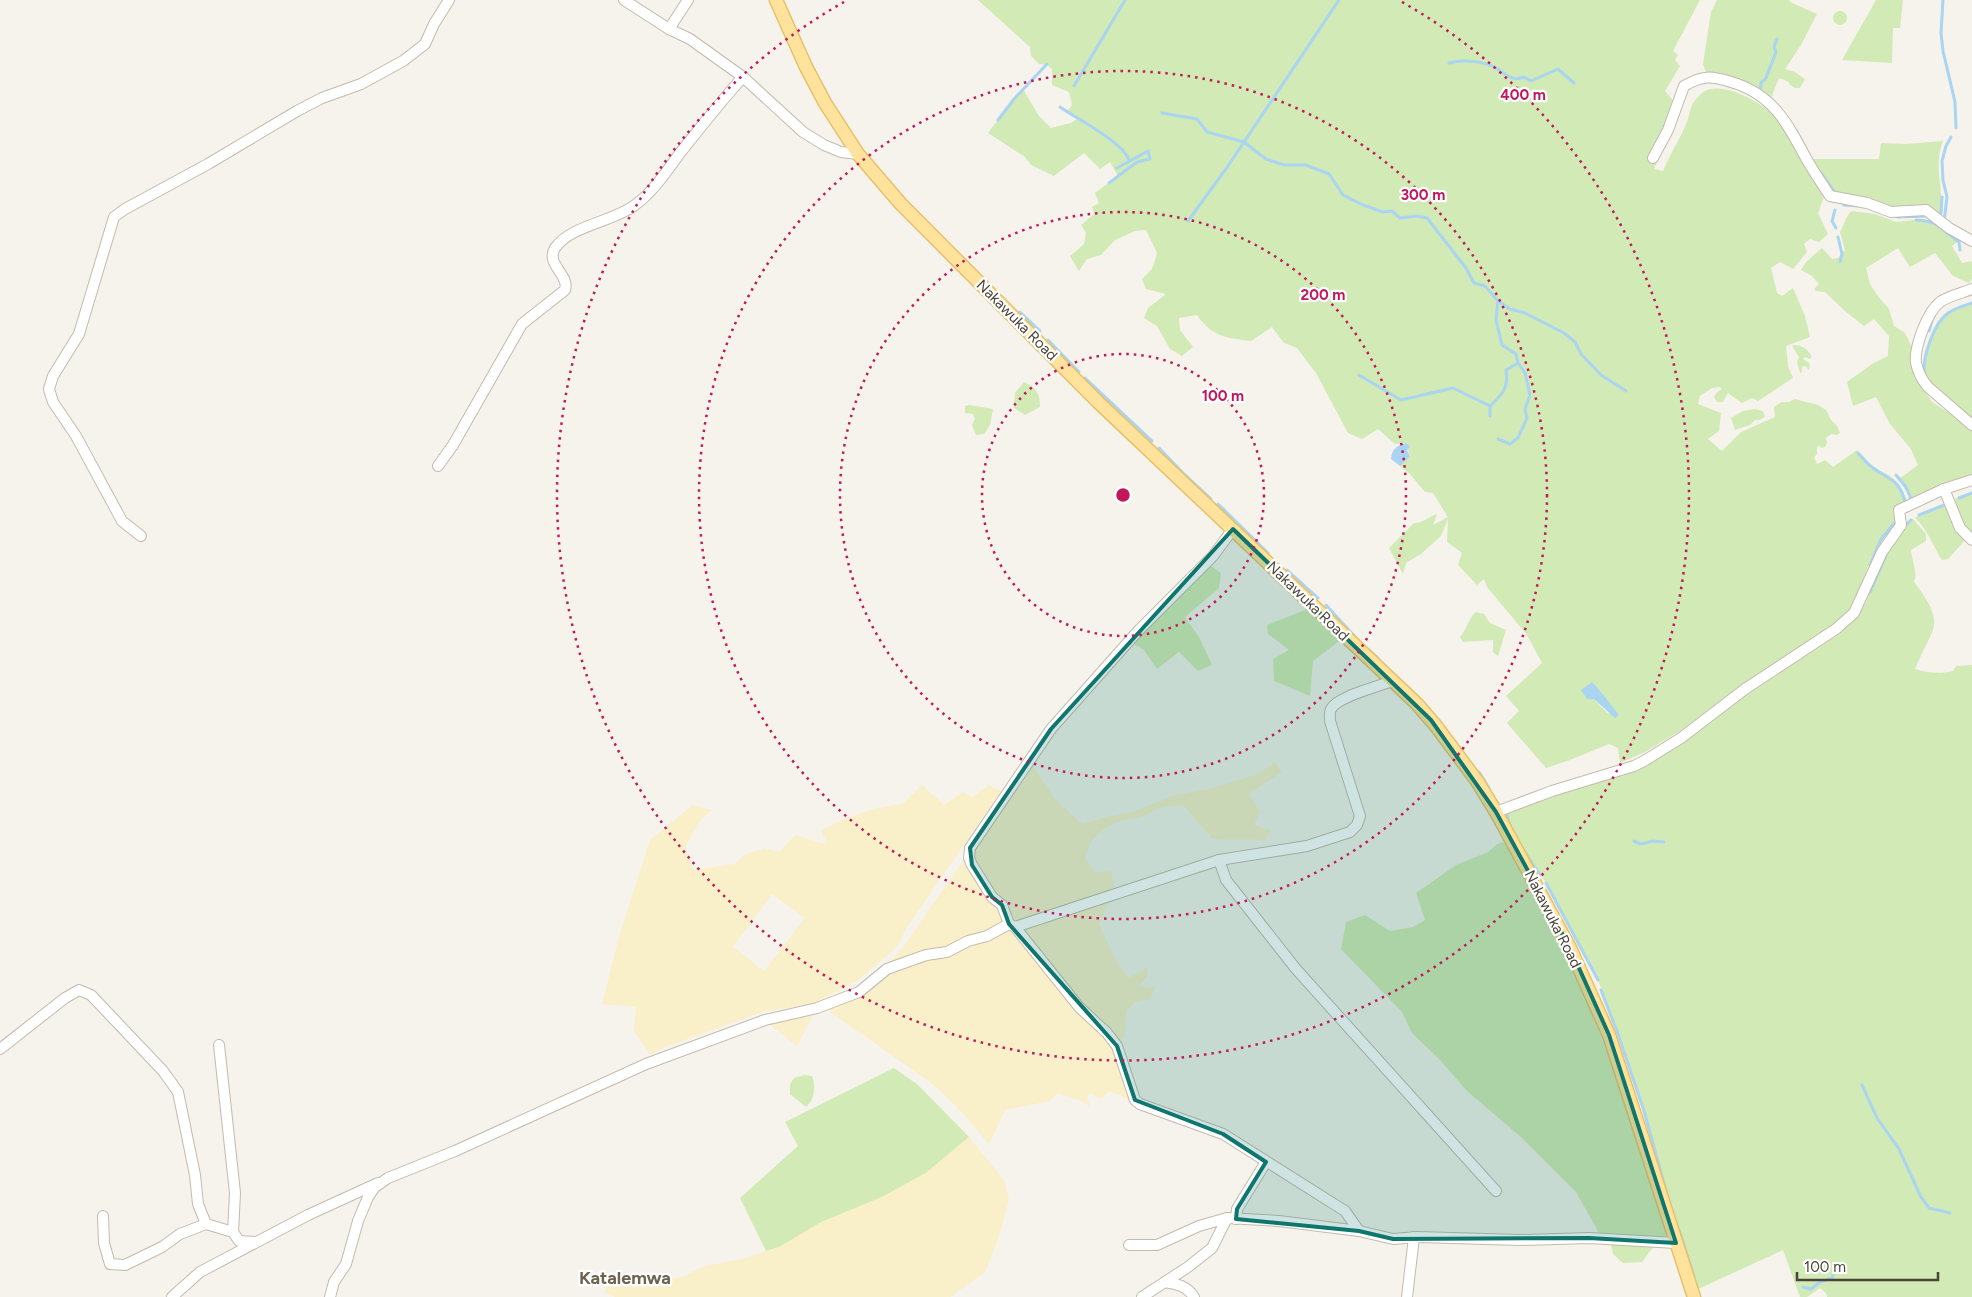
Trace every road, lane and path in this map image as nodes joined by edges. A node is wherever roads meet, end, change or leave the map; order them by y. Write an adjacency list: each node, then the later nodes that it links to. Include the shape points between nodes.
1 (449, 0): 16 (street, via 425,44 403,61 362,84 297,111 114,217 79,334 53,376 49,389 53,402 76,436 122,521)
2 (624, 0): 5 (street)
3 (688, 0): 5 (street)
4 (776, 0): 7 (main road, Nakawuka Road, via 825,103)
5 (669, 29): 6 (street, via 690,38)
6 (743, 77): 7 (street, via 803,132 841,152); 12 (street, via 640,201 618,215 570,236 555,248 553,260 566,283 565,290 522,324 453,446)
7 (858, 154): 15 (main road, Nakawuka Road, via 900,203 1093,397)
8 (1653, 158): 9 (street, via 1668,130 1684,86 1698,78 1718,78 1760,95 1779,111 1830,196 1867,203 1891,212 1926,210)
9 (1972, 241)
10 (1972, 289): 11 (street, via 1946,299 1934,308 1916,351 1916,362 1928,387)
11 (1972, 426)
12 (438, 466)
13 (1972, 480): 14 (street)
14 (1944, 490): 17 (street, via 1960,528); 19 (street, via 1899,510 1901,525 1882,552 1854,613 1843,624 1639,764)
15 (1233, 529): 18 (main road, Nakawuka Road); 21 (street, via 1213,556 1138,631 1051,729 970,848 968,855 972,865 992,897 1002,906)
16 (141, 536)
17 (1972, 540)
18 (1392, 681): 19 (main road, Nakawuka Road, via 1448,740); 20 (street, via 1349,696 1330,710 1330,721 1360,816 1354,830 1307,846)
19 (1496, 812): 34 (main road, Nakawuka Road, via 1570,948 1609,1036)
20 (1219, 860): 21 (street); 26 (street, via 1226,880 1296,969)
21 (1012, 926): 24 (street, via 1079,1007 1117,1046 1135,1100 1223,1134); 25 (street, via 968,940 947,952 914,959 887,970 860,992 817,1008 765,1020 646,1064)
22 (219, 1046): 31 (street, via 235,1193)
23 (0, 1049): 29 (street, via 65,998 79,990 91,994 163,1071 178,1092 198,1204)
24 (1266, 1162): 28 (street); 30 (street, via 1345,1211)
25 (388, 1178): 33 (street); 40 (street, via 368,1197 346,1264 334,1282)
26 (1496, 1191)
27 (103, 1216): 29 (street, via 104,1243 110,1264 125,1265 180,1234)
28 (1232, 1218): 30 (street); 35 (street, via 1199,1226 1156,1245); 36 (street, via 1212,1248)
29 (206, 1224): 31 (street)
30 (1359, 1231): 32 (street, via 1393,1239)
31 (233, 1232): 33 (street, via 239,1241)
32 (1414, 1238): 34 (street, via 1589,1238); 43 (street)
33 (257, 1242): 39 (street, via 200,1272)
34 (1676, 1243): 44 (main road, Nakawuka Road)
35 (1129, 1246)
36 (1184, 1270): 37 (street); 38 (street)
37 (1165, 1282): 38 (street); 41 (street)
38 (1184, 1288): 42 (street)
39 (172, 1297)
40 (330, 1297)
41 (1142, 1297)
42 (1194, 1297)
43 (1407, 1297)
44 (1694, 1297)

